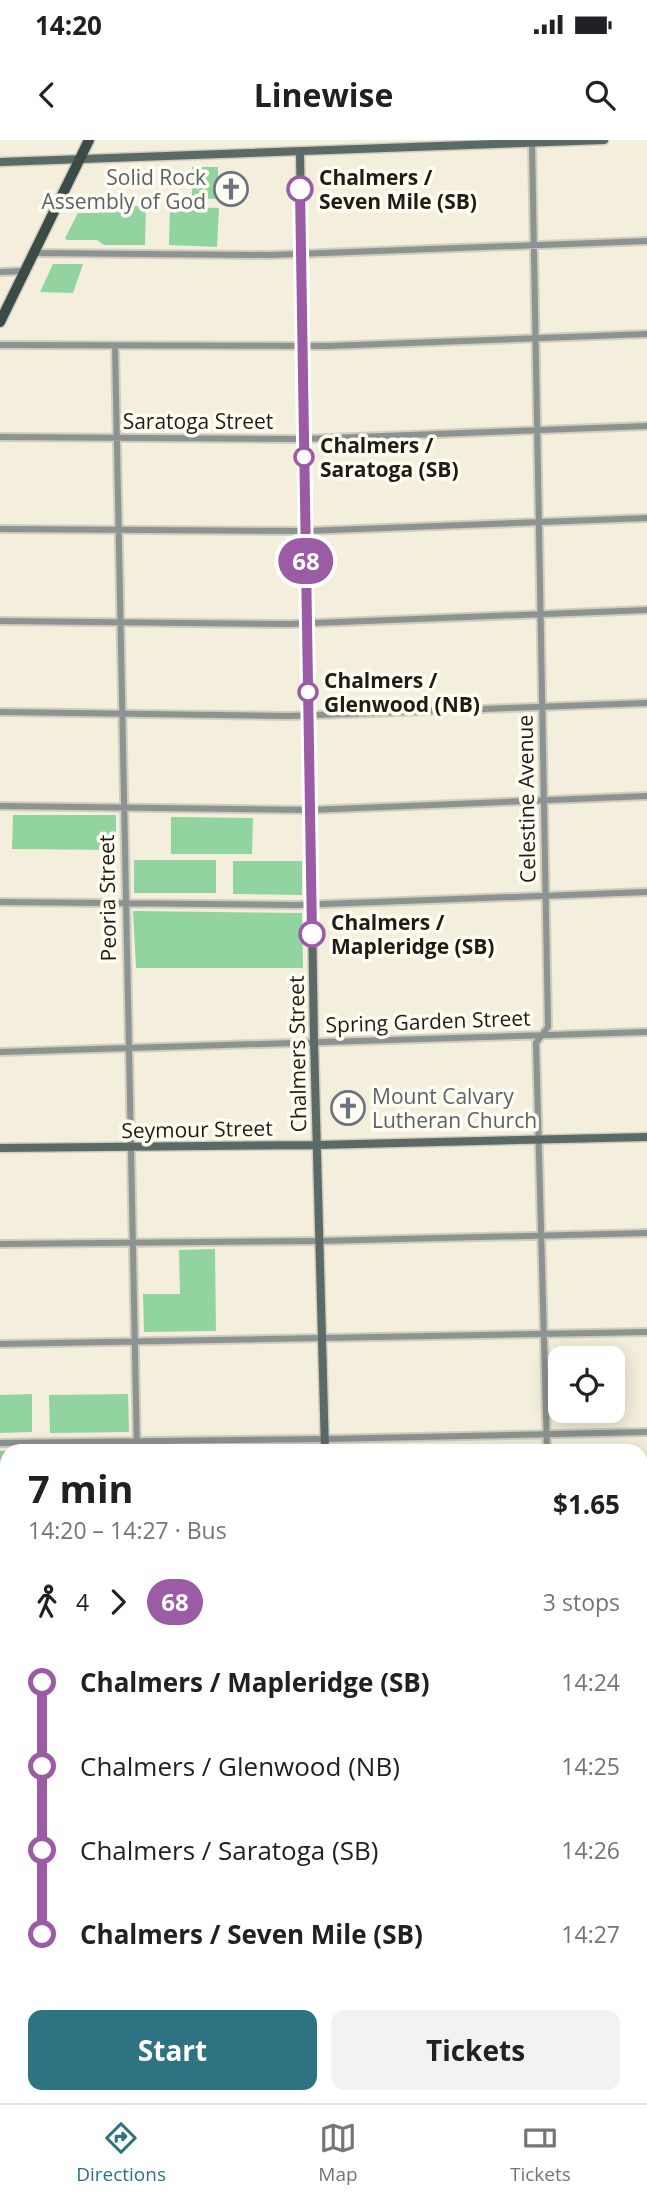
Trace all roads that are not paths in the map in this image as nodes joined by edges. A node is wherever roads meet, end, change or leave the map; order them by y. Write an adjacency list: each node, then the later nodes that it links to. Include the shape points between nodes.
1 (89, 140): 5 (main road)
2 (604, 140): 3 (street)
3 (533, 143): 4 (street); 8 (street, Celestine Avenue)
4 (300, 152): 5 (street); 10 (street, Chalmers Street)
5 (79, 159): 6 (street); 9 (main road)
6 (0, 162)
7 (647, 241): 8 (street)
8 (535, 245): 10 (street); 15 (street, Celestine Avenue)
9 (34, 253): 10 (street); 11 (main road)
10 (300, 254): 18 (street, Chalmers Street)
11 (25, 271): 12 (street); 13 (main road)
12 (0, 272)
13 (0, 322)
14 (647, 334): 15 (street)
15 (536, 338): 18 (street); 20 (street, Celestine Avenue)
16 (0, 345): 17 (street)
17 (115, 346): 18 (street); 22 (street, Peoria Street)
18 (302, 346): 23 (street, Chalmers Street)
19 (647, 426): 20 (street, Saratoga Street)
20 (537, 430): 23 (street, Saratoga Street); 25 (street, Celestine Avenue)
21 (0, 437): 22 (street, Saratoga Street)
22 (116, 438): 23 (street, Saratoga Street); 27 (street, Peoria Street)
23 (303, 439): 28 (street, Chalmers Street)
24 (647, 518): 25 (street)
25 (539, 522): 28 (street); 30 (street, Celestine Avenue)
26 (0, 529): 27 (street)
27 (118, 530): 28 (street); 32 (street, Peoria Street)
28 (305, 531): 33 (street, Chalmers Street)
29 (647, 610): 30 (street)
30 (540, 614): 33 (street); 35 (street, Celestine Avenue)
31 (0, 621): 32 (street)
32 (120, 622): 33 (street); 37 (street, Peoria Street)
33 (307, 623): 38 (street, Chalmers Street)
34 (647, 703): 35 (street)
35 (542, 707): 38 (street); 40 (street, Celestine Avenue)
36 (0, 712): 37 (street)
37 (121, 714): 38 (street); 42 (street, Peoria Street)
38 (308, 715): 43 (street, Chalmers Street)
39 (647, 796): 40 (street)
40 (544, 801): 43 (street); 45 (street, Celestine Avenue)
41 (0, 806): 42 (street)
42 (123, 808): 43 (street); 47 (street, Peoria Street)
43 (310, 810): 48 (street, Chalmers Street)
44 (647, 892): 45 (street)
45 (546, 896): 48 (street); 50 (street, Celestine Avenue, via 548,1027)
46 (0, 902): 47 (street)
47 (124, 903): 48 (street); 52 (street, Peoria Street)
48 (312, 905): 51 (street, Chalmers Street)
49 (647, 1031): 50 (street, Spring Garden Street)
50 (542, 1035): 51 (street, Spring Garden Street); 55 (street, Celestine Avenue, via 536,1043)
51 (314, 1041): 52 (street, Spring Garden Street); 56 (street, Chalmers Street)
52 (127, 1047): 53 (street, Spring Garden Street); 57 (street, Peoria Street)
53 (0, 1052)
54 (647, 1137): 55 (street, Seymour Street)
55 (539, 1140): 56 (street, Seymour Street); 60 (street, Celestine Avenue)
56 (317, 1145): 57 (street, Seymour Street); 61 (street, Chalmers Street)
57 (130, 1147): 58 (street, Seymour Street); 62 (street, Peoria Street)
58 (0, 1148)
59 (647, 1233): 60 (street)
60 (541, 1235): 61 (street); 65 (street, Celestine Avenue)
61 (319, 1241): 62 (street); 66 (street, Chalmers Street)
62 (132, 1243): 63 (street); 67 (street, Peoria Street)
63 (0, 1244)
64 (647, 1332): 65 (street)
65 (544, 1335): 66 (street); 70 (street, Celestine Avenue)
66 (322, 1340): 67 (street); 71 (street, Chalmers Street)
67 (134, 1342): 68 (street); 72 (street, Peoria Street)
68 (0, 1344)
69 (647, 1432): 70 (street)
70 (547, 1434): 71 (street); 75 (street, Celestine Avenue)
71 (325, 1439): 72 (street); 74 (street, Chalmers Street)
72 (137, 1442): 73 (street)
73 (0, 1443)
74 (325, 1444)
75 (547, 1444)

